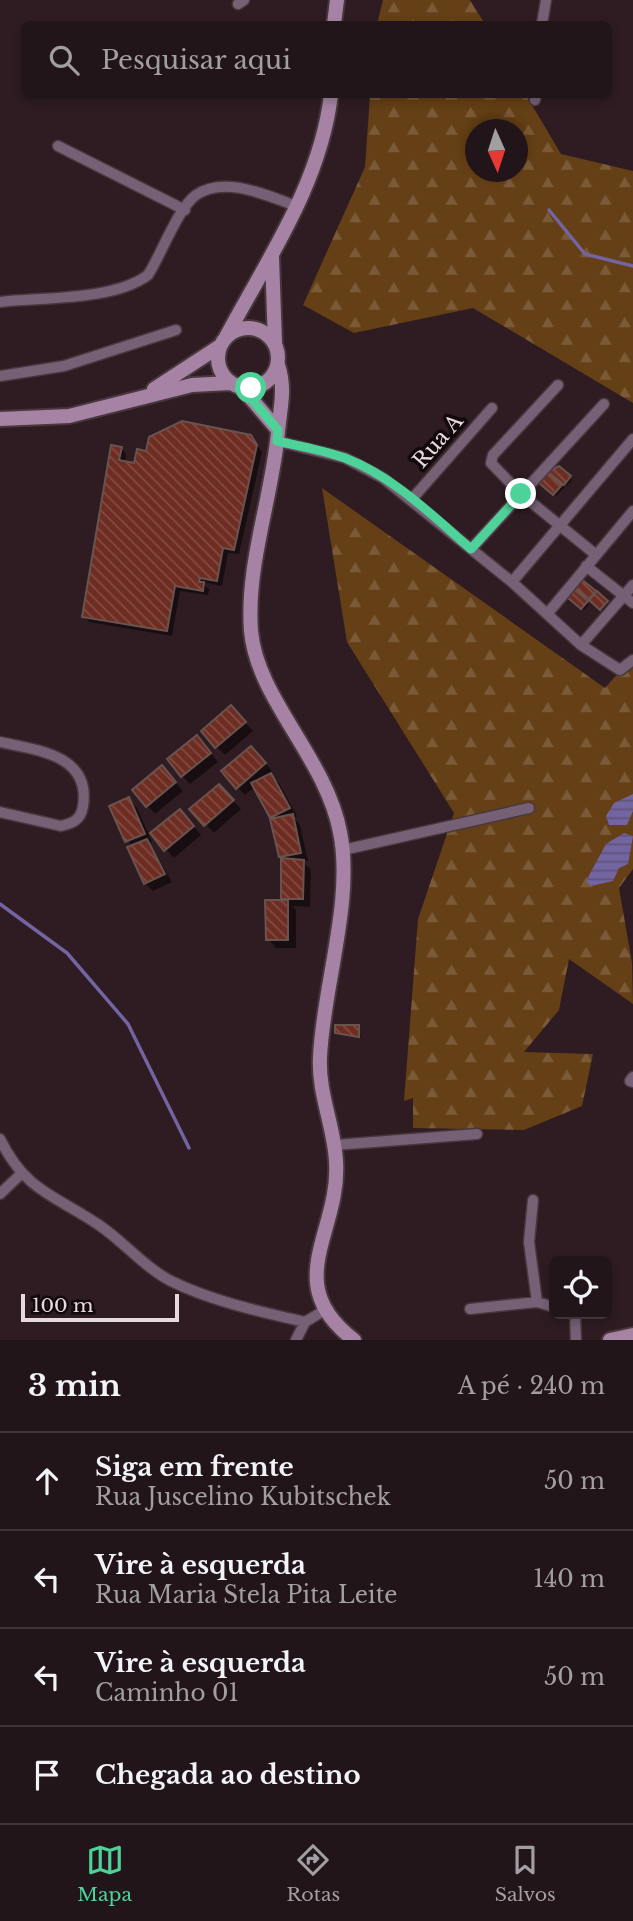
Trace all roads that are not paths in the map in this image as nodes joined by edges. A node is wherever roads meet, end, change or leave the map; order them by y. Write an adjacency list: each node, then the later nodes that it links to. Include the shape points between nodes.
1 (337, 0): 3 (main road)
2 (545, 0): 4 (street)
3 (334, 21)
4 (542, 21)
5 (330, 98): 7 (main road, via 319,155)
6 (58, 146): 8 (street)
7 (296, 206): 8 (street, via 253,190 228,189 196,196); 9 (main road)
8 (185, 210): 10 (street, via 148,275 138,282 103,292)
9 (272, 251): 12 (main road); 13 (main road)
10 (0, 302)
11 (176, 330): 15 (street, via 64,366)
12 (223, 342): 13 (main road, via 246,328 258,329); 16 (main road, via 219,366); 18 (main road)
13 (275, 343): 14 (main road)
14 (278, 365): 16 (main road, via 275,374 260,386); 22 (main road, via 284,397)
15 (0, 376)
16 (236, 385): 18 (main road, via 192,385); 22 (main road)
17 (558, 385): 24 (street, via 491,458 492,468)
18 (136, 399): 21 (main road, via 69,416)
19 (604, 404): 24 (street)
20 (492, 408): 25 (street, Rua A)
21 (0, 419)
22 (277, 436): 25 (street, via 345,458); 41 (main road, via 255,567 252,640 264,677 325,782)
23 (633, 439): 27 (street)
24 (521, 494): 27 (street); 28 (street)
25 (412, 499): 28 (street)
26 (633, 511): 29 (street)
27 (559, 524): 29 (street); 31 (street)
28 (471, 549): 31 (street)
29 (595, 554): 30 (street)
30 (586, 566): 33 (street); 35 (street)
31 (512, 582): 35 (street)
32 (633, 585): 33 (street)
33 (624, 595): 34 (street); 36 (street)
34 (633, 603)
35 (548, 613): 36 (street)
36 (581, 645): 37 (street, via 620,670)
37 (633, 660)
38 (0, 742): 40 (street, via 61,757 80,778 84,796 76,821 61,825)
39 (529, 808): 41 (street)
40 (0, 812)
41 (343, 850): 44 (main road, via 320,1061)
42 (477, 1134): 44 (street)
43 (0, 1139): 45 (street)
44 (335, 1145): 51 (main road, via 335,1188 316,1268)
45 (22, 1173): 46 (street); 53 (street, via 49,1198 97,1224 171,1280)
46 (0, 1194)
47 (533, 1200): 48 (street, via 529,1242)
48 (537, 1302): 49 (street); 50 (street)
49 (549, 1306)
50 (470, 1309)
51 (325, 1310): 53 (street); 56 (main road)
52 (574, 1319): 57 (street)
53 (305, 1322): 55 (street)
54 (633, 1335): 58 (main road)
55 (296, 1340)
56 (354, 1340)
57 (576, 1340)
58 (610, 1340)

